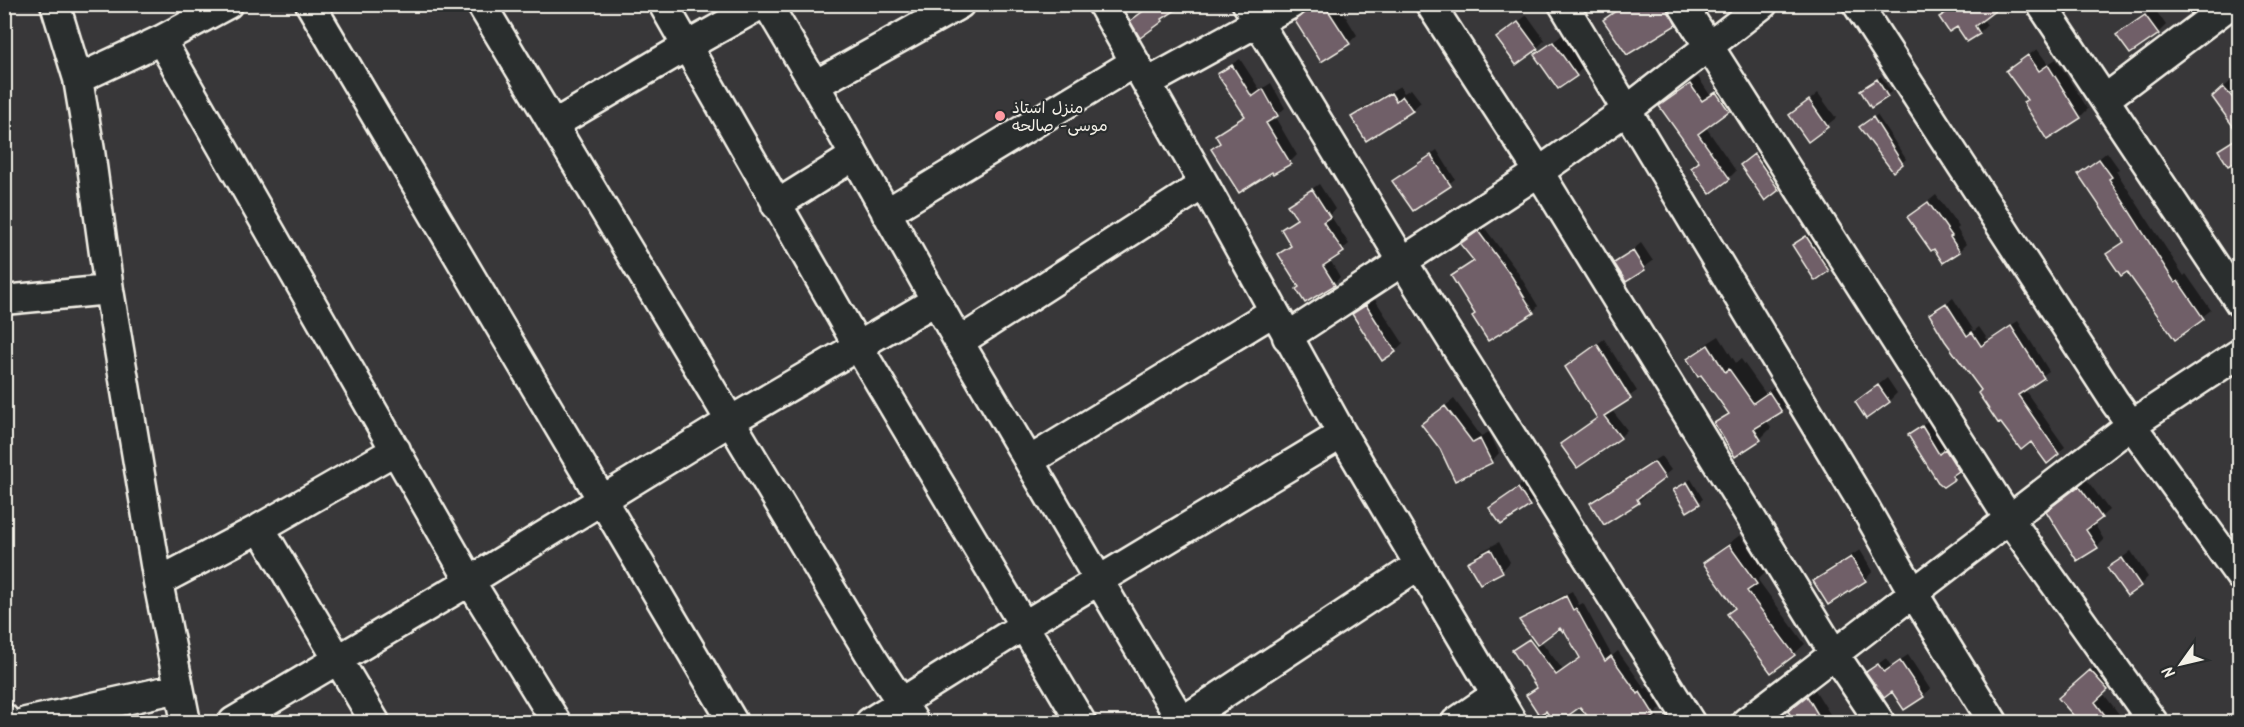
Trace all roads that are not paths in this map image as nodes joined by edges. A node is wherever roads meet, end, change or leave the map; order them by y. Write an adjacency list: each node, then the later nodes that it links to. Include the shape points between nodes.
1 (55, 4): 23 (street)
2 (228, 4): 19 (street)
3 (310, 4): 48 (street)
4 (481, 4): 27 (street)
5 (663, 4): 20 (street)
6 (762, 4): 20 (street)
7 (767, 4): 24 (street)
8 (960, 4): 24 (street)
9 (1102, 4): 22 (street)
10 (1291, 4): 18 (street)
11 (1430, 4): 29 (street)
12 (1563, 4): 26 (street)
13 (1682, 4): 21 (street)
14 (1763, 4): 21 (street)
15 (1857, 4): 44 (street)
16 (2041, 4): 25 (street)
17 (2232, 10): 25 (street)
18 (1253, 14): 22 (street); 33 (street)
19 (161, 40): 23 (street); 46 (street)
20 (687, 46): 27 (street); 31 (street)
21 (1710, 46): 26 (street); 49 (street)
22 (1141, 72): 30 (street); 32 (street)
23 (78, 79): 34 (street)
24 (815, 85): 28 (street)
25 (2105, 99): 37 (street)
26 (1627, 110): 29 (street); 56 (street)
27 (553, 125): 43 (street)
28 (854, 156): 31 (street); 32 (street)
29 (1539, 172): 33 (street); 58 (street)
30 (1204, 183): 38 (street); 40 (street)
31 (776, 205): 41 (street)
32 (886, 213): 36 (street)
33 (1403, 262): 39 (street); 74 (street)
34 (109, 290): 35 (street); 54 (street)
35 (4, 300)
36 (935, 301): 40 (street); 41 (street)
37 (2240, 303)
38 (1273, 312): 39 (street); 47 (street)
39 (1287, 337): 45 (street)
40 (959, 342): 47 (street)
41 (858, 346): 43 (street); 57 (street)
42 (2240, 353): 44 (street)
43 (732, 420): 48 (street); 62 (street)
44 (2131, 426): 49 (street); 52 (street)
45 (1342, 434): 51 (street); 55 (street)
46 (396, 450): 50 (street); 53 (street)
47 (1029, 461): 55 (street)
48 (600, 501): 53 (street); 69 (street)
49 (2009, 519): 56 (street); 78 (street)
50 (260, 528): 54 (street); 59 (street)
51 (1419, 565): 61 (street); 63 (street)
52 (2240, 576)
53 (470, 581): 59 (street); 68 (street)
54 (158, 582): 60 (street)
55 (1099, 582): 57 (street); 63 (street)
56 (1914, 594): 58 (street); 77 (street)
57 (1023, 627): 62 (street); 71 (street)
58 (1834, 655): 75 (street); 76 (street)
59 (337, 660): 66 (street); 67 (street)
60 (179, 688): 64 (street); 65 (street)
61 (1495, 695): 72 (street); 73 (street)
62 (908, 712): 70 (street)
63 (1181, 722)
64 (26, 723)
65 (186, 723)
66 (233, 723)
67 (375, 723)
68 (556, 723)
69 (733, 723)
70 (870, 723)
71 (1081, 723)
72 (1456, 723)
73 (1512, 723)
74 (1690, 723)
75 (1746, 723)
76 (1880, 723)
77 (1993, 723)
78 (2153, 723)

